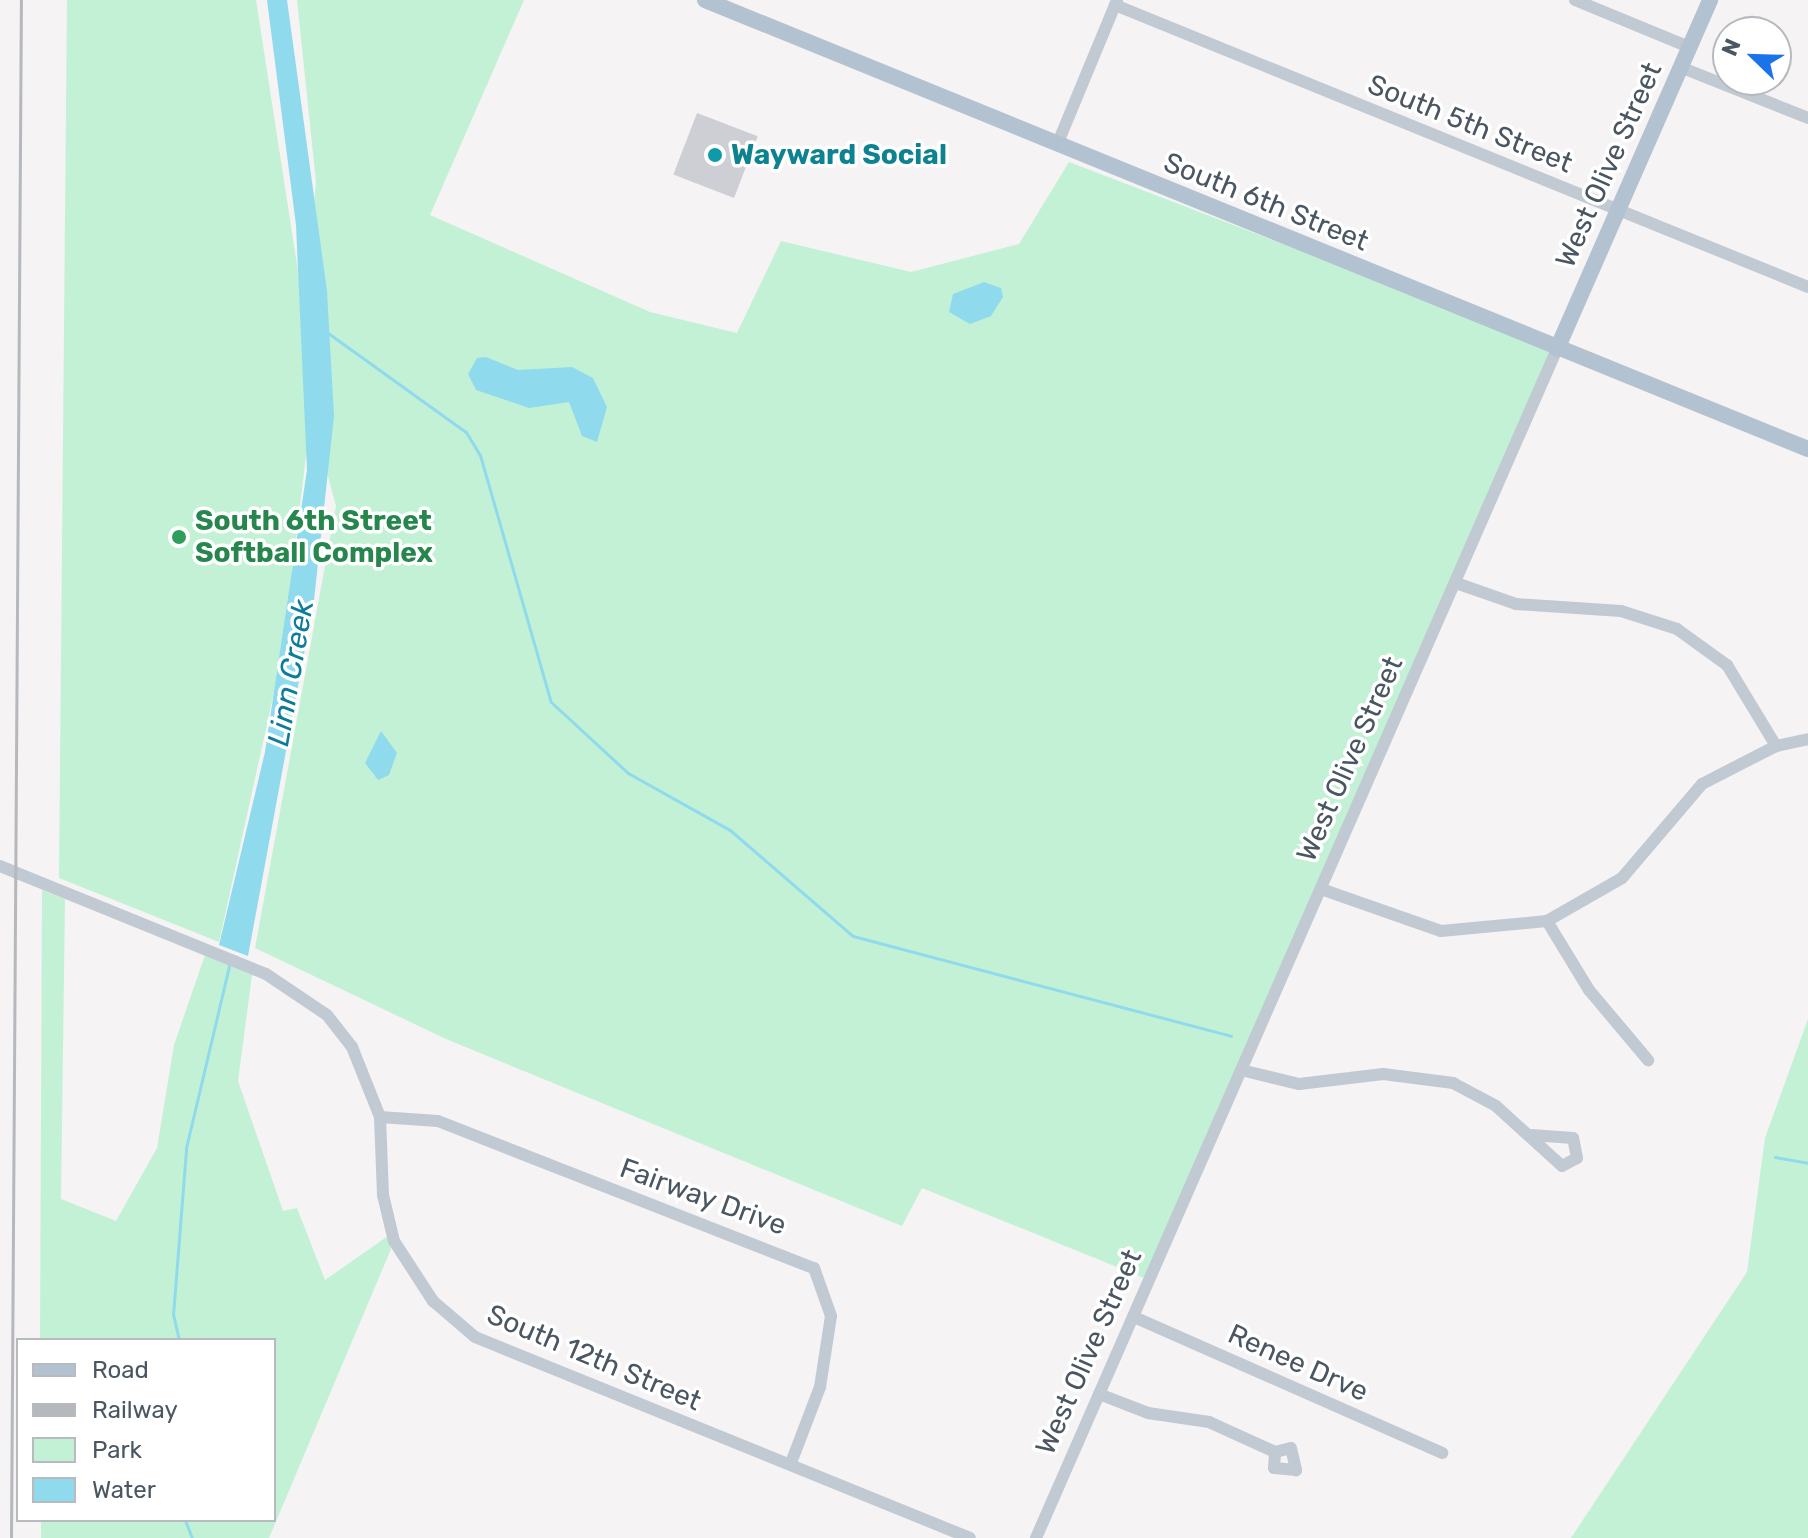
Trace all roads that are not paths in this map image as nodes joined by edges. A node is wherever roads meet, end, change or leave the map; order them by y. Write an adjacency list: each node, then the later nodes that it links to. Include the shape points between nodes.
1 (707, 0): 8 (main road, South 6th Street)
2 (1575, 0): 5 (street)
3 (1710, 0): 5 (main road, West Olive Street)
4 (1116, 3): 8 (street); 9 (street, South 5th Street)
5 (1689, 47): 6 (main road, West Olive Street)
6 (1680, 67): 7 (street); 9 (main road, West Olive Street)
7 (1808, 118)
8 (1057, 145): 11 (main road, South 6th Street)
9 (1618, 209): 10 (street, South 5th Street); 11 (main road, West Olive Street)
10 (1808, 287)
11 (1557, 349): 12 (main road, South 6th Street); 13 (street, West Olive Street)
12 (1808, 449)
13 (1456, 583): 15 (street, via 1516,604 1621,611 1677,629 1727,665); 17 (street, West Olive Street)
14 (1808, 739): 15 (street)
15 (1776, 746): 18 (street, via 1702,784 1622,878)
16 (0, 866): 21 (street, South 12th Street, via 257,970 310,1000 340,1031)
17 (1321, 889): 18 (street, via 1441,931); 20 (street, West Olive Street)
18 (1547, 921): 19 (street, via 1589,990)
19 (1648, 1060)
20 (1241, 1070): 22 (street, via 1299,1084 1383,1074 1443,1080 1477,1093); 23 (street, West Olive Street)
21 (380, 1117): 27 (street, South 12th Street, via 383,1195 394,1241 418,1283 459,1326 494,1347); 27 (street, Fairway Drive, via 438,1121 814,1268 831,1316 820,1387)
22 (1531, 1135)
23 (1134, 1317): 24 (street, West Olive Street); 26 (street, Renee Drve)
24 (1099, 1394): 25 (street, via 1148,1413 1209,1422); 29 (street, West Olive Street)
25 (1275, 1452)
26 (1442, 1453)
27 (791, 1463): 28 (street, South 12th Street)
28 (970, 1538)
29 (1036, 1538)

